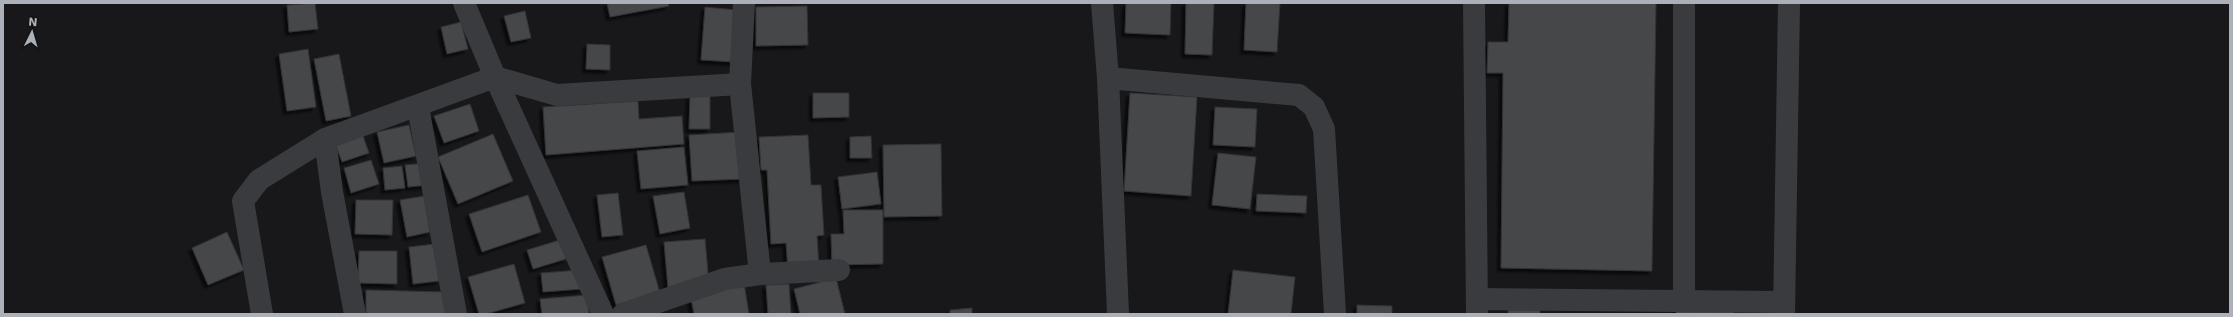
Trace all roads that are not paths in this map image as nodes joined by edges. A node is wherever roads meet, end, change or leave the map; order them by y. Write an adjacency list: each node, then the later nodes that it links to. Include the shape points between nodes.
1 (464, 3): 7 (street)
2 (744, 3): 9 (street)
3 (1102, 3): 8 (street)
4 (1474, 3): 15 (street)
5 (1684, 3): 14 (street)
6 (1789, 3): 16 (street)
7 (495, 77): 9 (street, via 557,95); 10 (street); 20 (street)
8 (1108, 78): 22 (street); 23 (street, via 1299,95 1314,107 1324,129)
9 (740, 84): 13 (street)
10 (418, 107): 11 (street); 19 (street)
11 (325, 139): 17 (street, via 259,180 243,201); 18 (street, via 332,192)
12 (839, 270): 13 (street)
13 (760, 274): 21 (street, via 725,279)
14 (1684, 302): 15 (street); 16 (street)
15 (1477, 307)
16 (1784, 308)
17 (262, 314)
18 (355, 314)
19 (456, 314)
20 (603, 314)
21 (622, 314)
22 (1118, 314)
23 (1335, 314)

